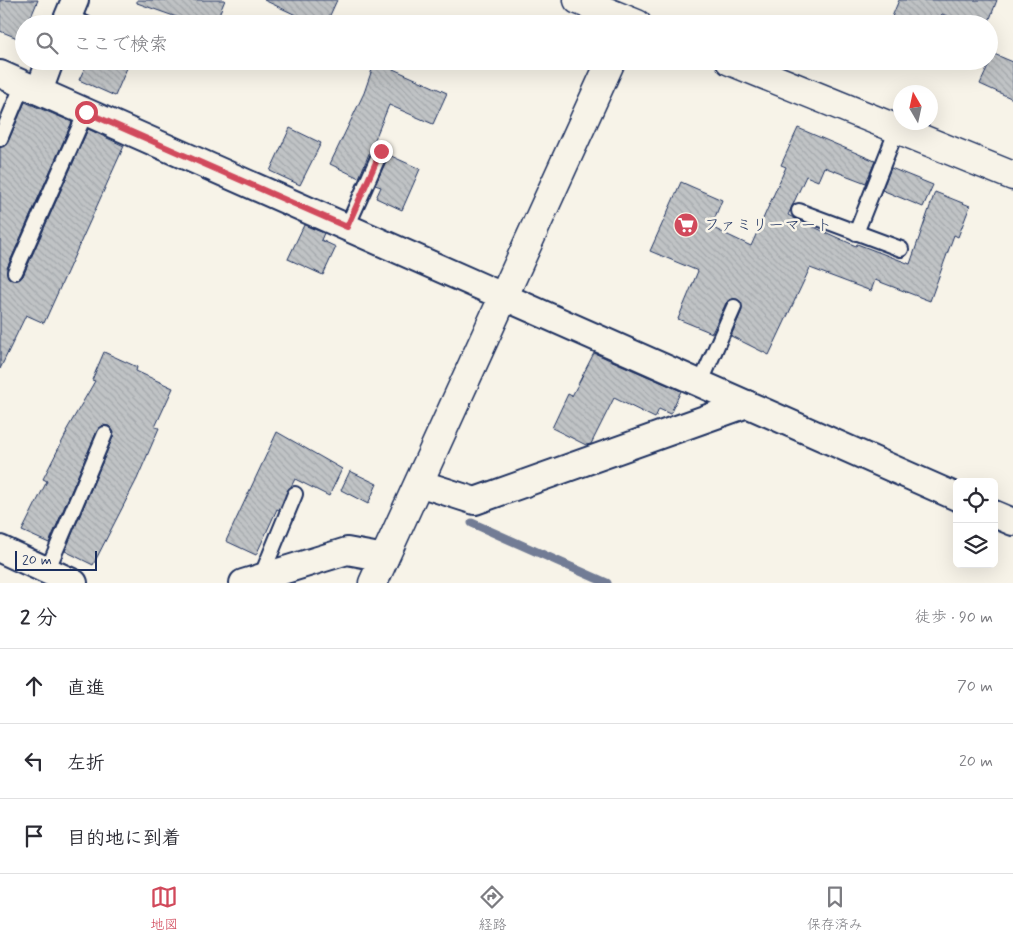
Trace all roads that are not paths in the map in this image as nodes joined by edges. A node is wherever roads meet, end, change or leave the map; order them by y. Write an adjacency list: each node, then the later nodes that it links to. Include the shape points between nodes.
1 (578, 0): 2 (street)
2 (627, 15)
3 (38, 70): 6 (street)
4 (607, 70): 19 (street)
5 (752, 70): 8 (street)
6 (21, 83): 7 (street); 11 (lane)
7 (86, 112): 15 (street); 18 (lane)
8 (893, 127)
9 (897, 130): 16 (lane)
10 (899, 130): 13 (street)
11 (0, 139)
12 (381, 151): 15 (lane)
13 (1013, 176)
14 (799, 211): 16 (lane)
15 (347, 227): 19 (street)
16 (856, 233): 17 (lane)
17 (901, 249)
18 (15, 272)
19 (505, 297): 21 (street); 24 (street)
20 (734, 307): 21 (lane)
21 (700, 384): 22 (street)
22 (747, 404): 24 (street, via 475,501); 26 (street)
23 (105, 434): 31 (lane)
24 (419, 483): 30 (street)
25 (295, 494): 32 (lane)
26 (953, 495)
27 (998, 516): 28 (street)
28 (1013, 522)
29 (0, 549): 31 (street)
30 (385, 558): 32 (street, via 347,551); 34 (street)
31 (47, 571): 33 (street)
32 (252, 580)
33 (74, 583)
34 (373, 583)

